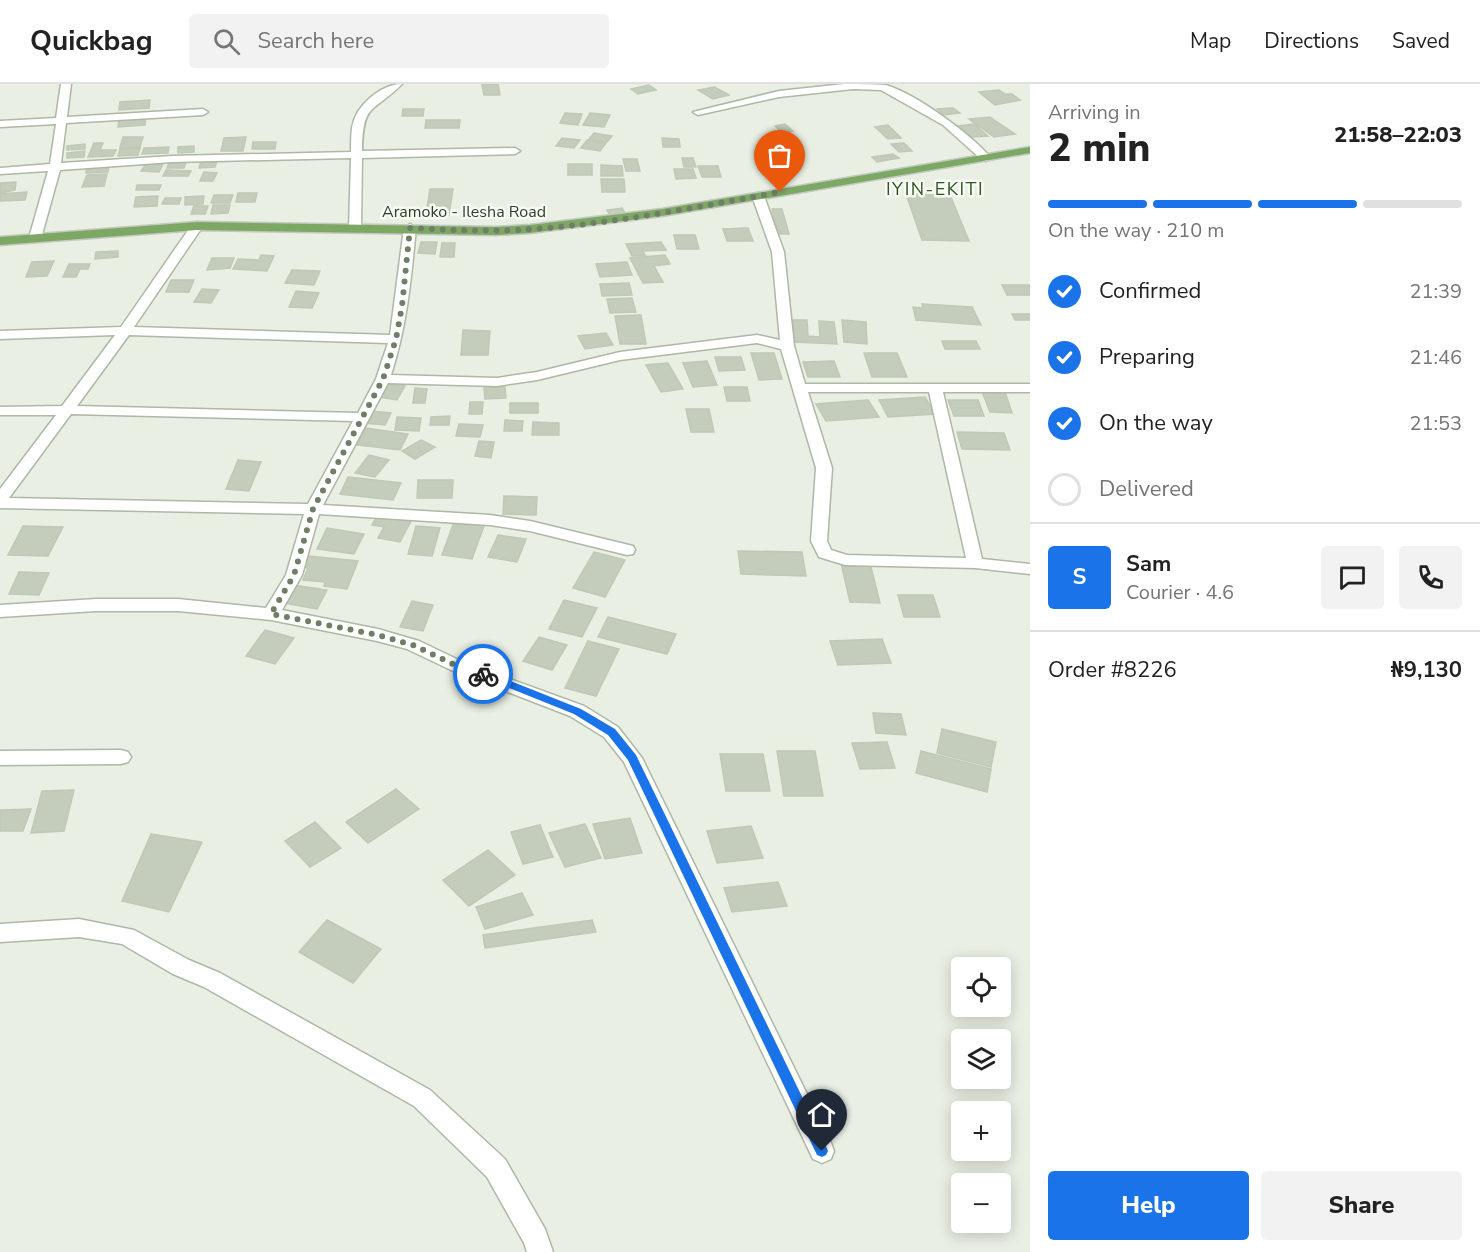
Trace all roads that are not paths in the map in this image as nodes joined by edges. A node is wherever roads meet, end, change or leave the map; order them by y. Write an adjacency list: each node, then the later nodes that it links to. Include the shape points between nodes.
1 (66, 84): 5 (street)
2 (397, 84): 9 (street, via 362,113 357,126)
3 (203, 112): 5 (street)
4 (698, 112): 10 (street, via 779,94 882,87 947,123)
5 (62, 119): 6 (street); 11 (street)
6 (0, 123)
7 (1030, 150): 10 (main road, Aramoko - Ilesha Road)
8 (515, 151): 9 (street)
9 (357, 156): 11 (street, via 215,158); 15 (street)
10 (986, 158): 13 (main road, Aramoko - Ilesha Road)
11 (55, 167): 12 (street); 17 (street)
12 (0, 171)
13 (758, 196): 16 (main road, Aramoko - Ilesha Road, via 533,230); 19 (street, via 782,271)
14 (196, 226): 15 (main road, Aramoko - Ilesha Road); 17 (main road, Aramoko - Ilesha Road); 20 (street)
15 (355, 228): 16 (main road, Aramoko - Ilesha Road)
16 (410, 228): 22 (street)
17 (35, 238): 18 (main road, Aramoko - Ilesha Road)
18 (0, 241)
19 (784, 325): 23 (street); 24 (street)
20 (125, 331): 21 (street); 22 (street); 29 (street)
21 (0, 335)
22 (396, 339): 25 (street)
23 (757, 339): 24 (street); 25 (street, via 620,356 497,382)
24 (787, 346): 26 (street)
25 (383, 379): 31 (street)
26 (800, 388): 27 (street); 35 (street, via 824,468 819,541 825,553 844,560)
27 (935, 388): 28 (street); 35 (street)
28 (1030, 388)
29 (68, 410): 30 (street); 31 (street); 32 (street)
30 (0, 411)
31 (361, 417): 33 (street)
32 (0, 502): 33 (street)
33 (313, 509): 34 (street, via 490,520); 38 (street, via 294,575)
34 (627, 550)
35 (975, 563): 36 (street)
36 (1030, 569)
37 (0, 611): 38 (street, via 178,604)
38 (271, 614): 42 (street, via 413,645 457,666 577,711 611,732 632,758)
39 (121, 757): 40 (street)
40 (0, 758)
41 (0, 933): 43 (street, via 79,928 126,936 422,1098 496,1168)
42 (822, 1151)
43 (540, 1252)

